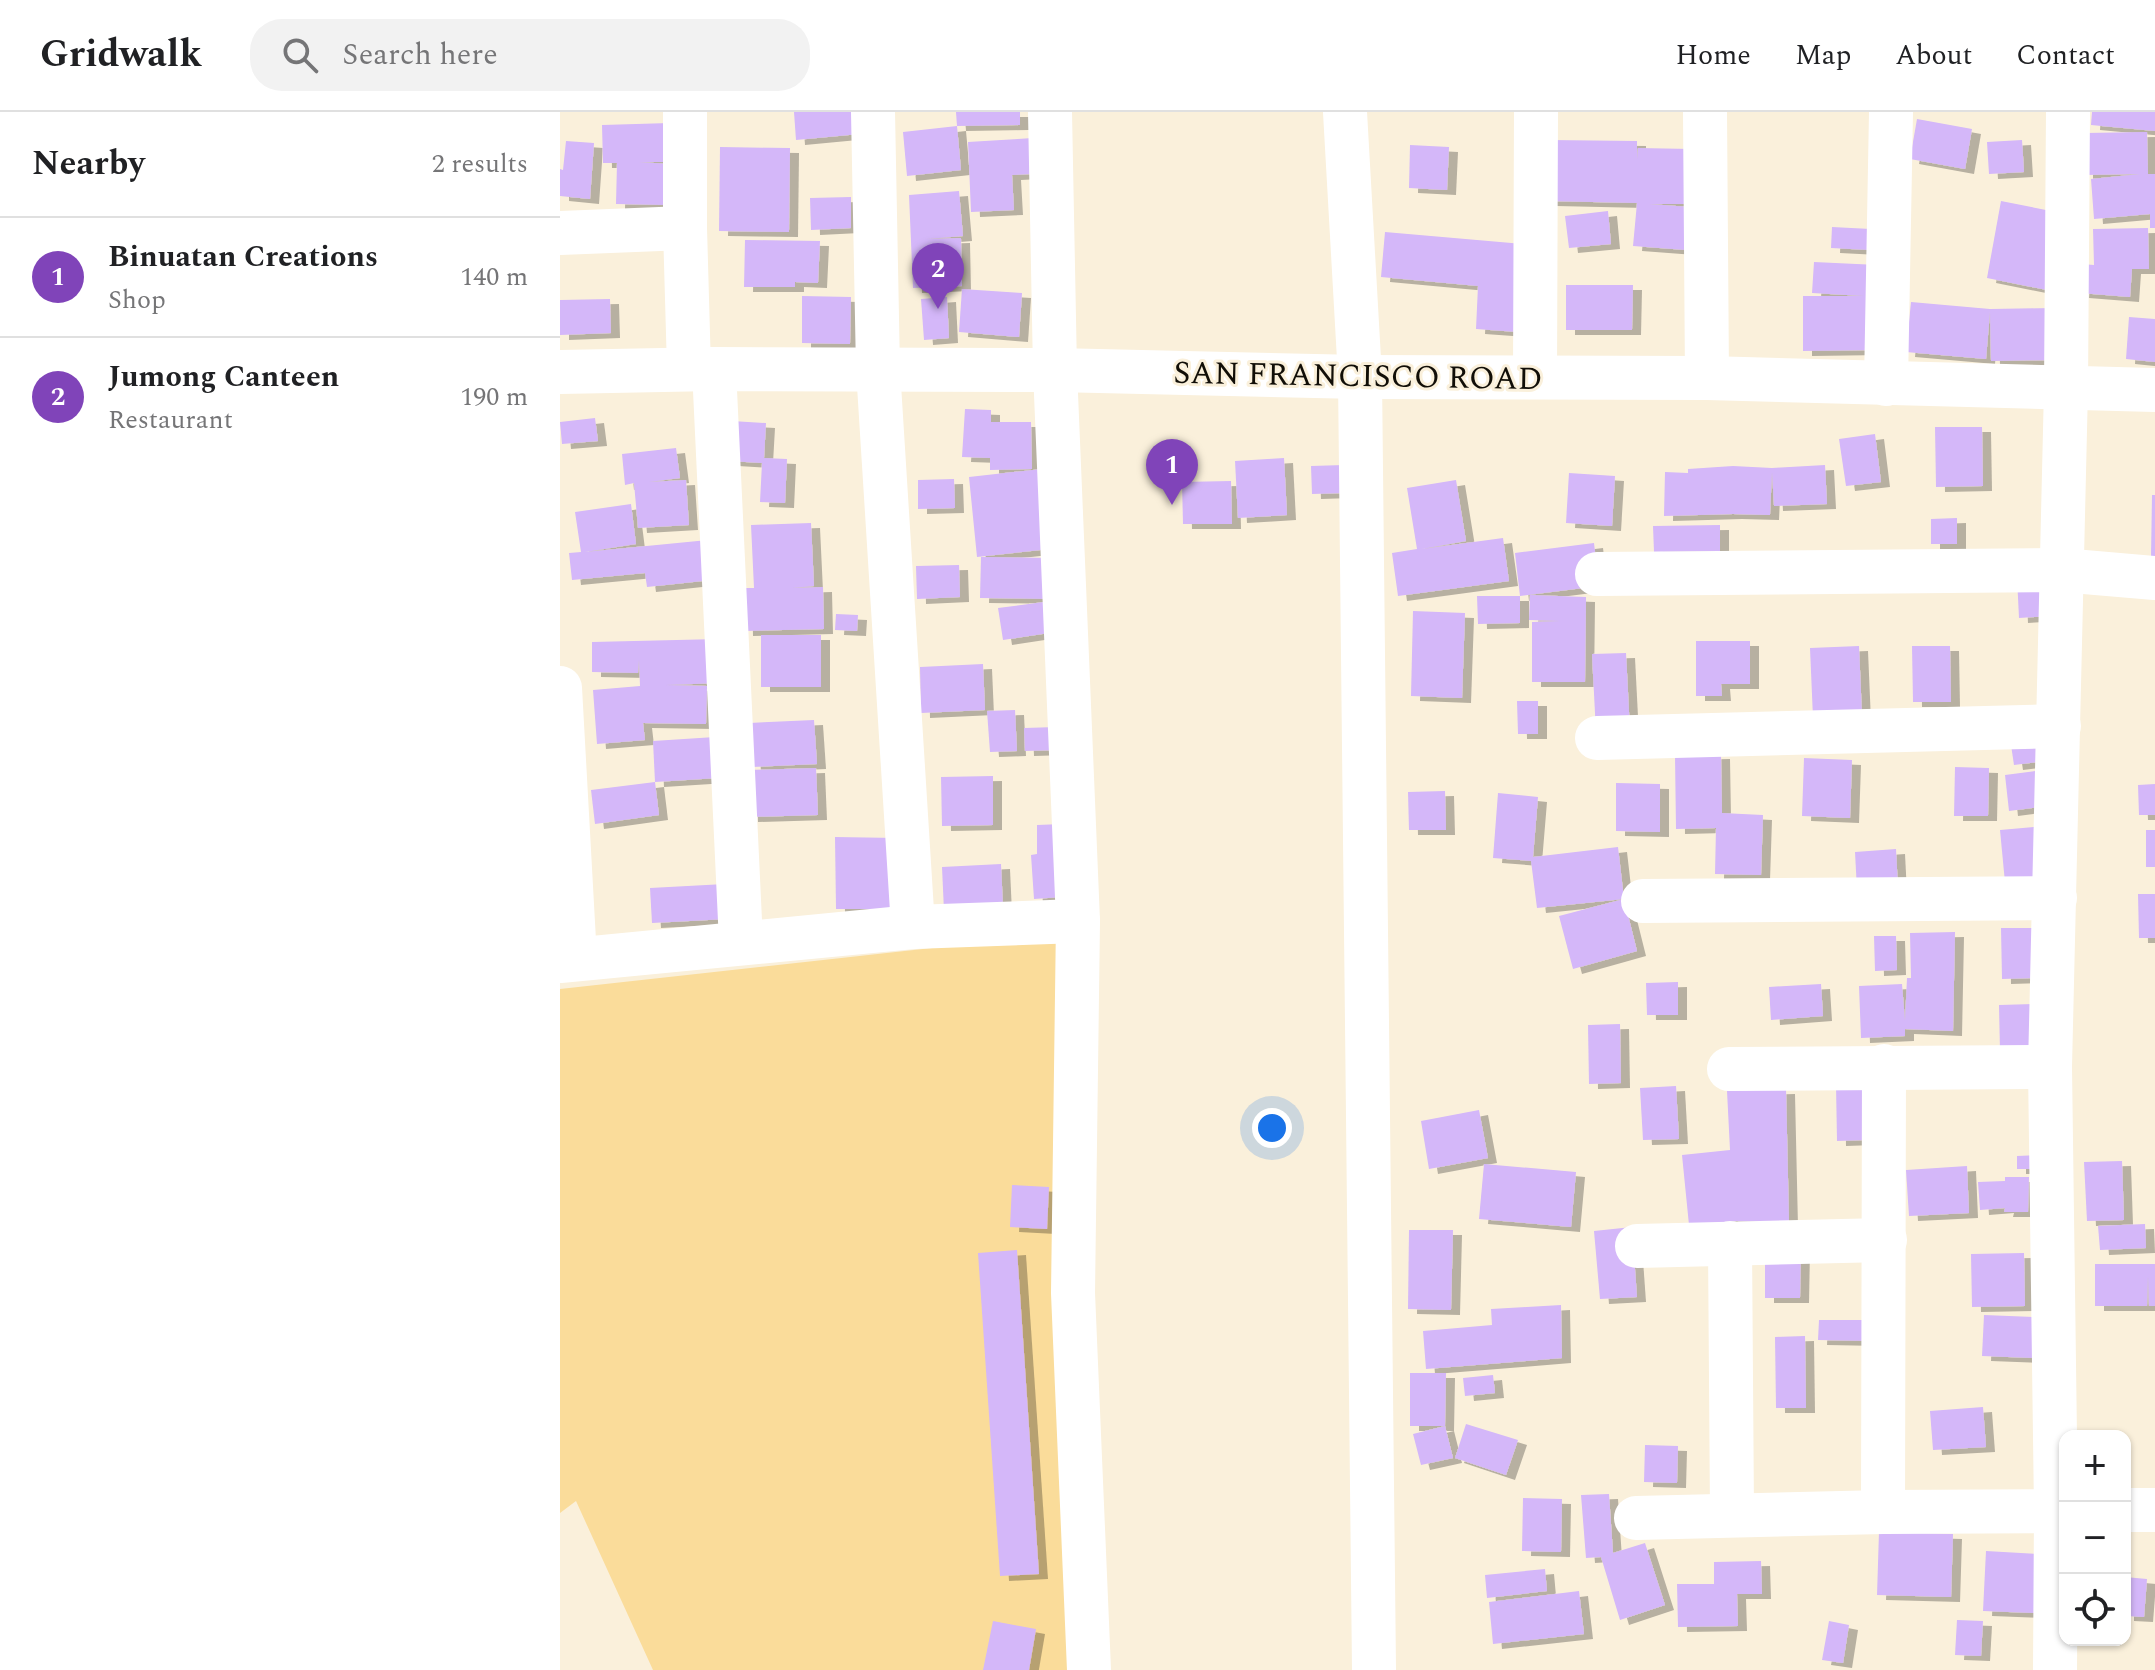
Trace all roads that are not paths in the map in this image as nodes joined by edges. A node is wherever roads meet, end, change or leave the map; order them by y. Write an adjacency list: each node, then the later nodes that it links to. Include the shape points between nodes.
1 (685, 112): 9 (street)
2 (873, 112): 12 (street)
3 (1050, 112): 13 (street)
4 (1345, 112): 15 (street)
5 (1536, 112): 16 (street)
6 (1705, 112): 17 (street)
7 (1891, 112): 18 (street)
8 (2068, 112): 19 (street)
9 (685, 228): 10 (street); 11 (street)
10 (560, 233)
11 (702, 369): 12 (street, SAN FRANCISCO ROAD); 14 (street, SAN FRANCISCO ROAD); 31 (street)
12 (878, 369): 13 (street, SAN FRANCISCO ROAD); 30 (street)
13 (1055, 370): 15 (street, SAN FRANCISCO ROAD); 29 (street)
14 (560, 372)
15 (1360, 377): 16 (street, SAN FRANCISCO ROAD); 48 (street)
16 (1535, 377): 17 (street, SAN FRANCISCO ROAD)
17 (1707, 378): 18 (street, SAN FRANCISCO ROAD)
18 (1886, 384): 19 (street, SAN FRANCISCO ROAD)
19 (2066, 388): 20 (street, SAN FRANCISCO ROAD); 21 (street)
20 (2155, 390)
21 (2061, 570): 22 (street); 23 (street); 25 (street)
22 (1597, 574)
23 (2155, 578)
24 (560, 688): 32 (street)
25 (2059, 726): 26 (street); 27 (street)
26 (1597, 738)
27 (2055, 898): 28 (street); 34 (street)
28 (1643, 901)
29 (1078, 921): 30 (street); 47 (street, via 1073,1293)
30 (913, 927): 31 (street)
31 (741, 942): 32 (street)
32 (568, 960)
33 (1884, 1066): 34 (street); 35 (street); 36 (street)
34 (2050, 1067): 39 (street)
35 (1729, 1069)
36 (1885, 1240): 37 (street); 43 (street)
37 (1730, 1243): 38 (street); 44 (street)
38 (1637, 1246)
39 (2060, 1502)
40 (2131, 1510): 41 (street)
41 (2155, 1510)
42 (2059, 1511): 43 (street)
43 (1883, 1512): 44 (street)
44 (1732, 1514): 45 (street)
45 (1636, 1518)
46 (2059, 1543): 49 (street)
47 (1089, 1670)
48 (1374, 1670)
49 (2055, 1670)

